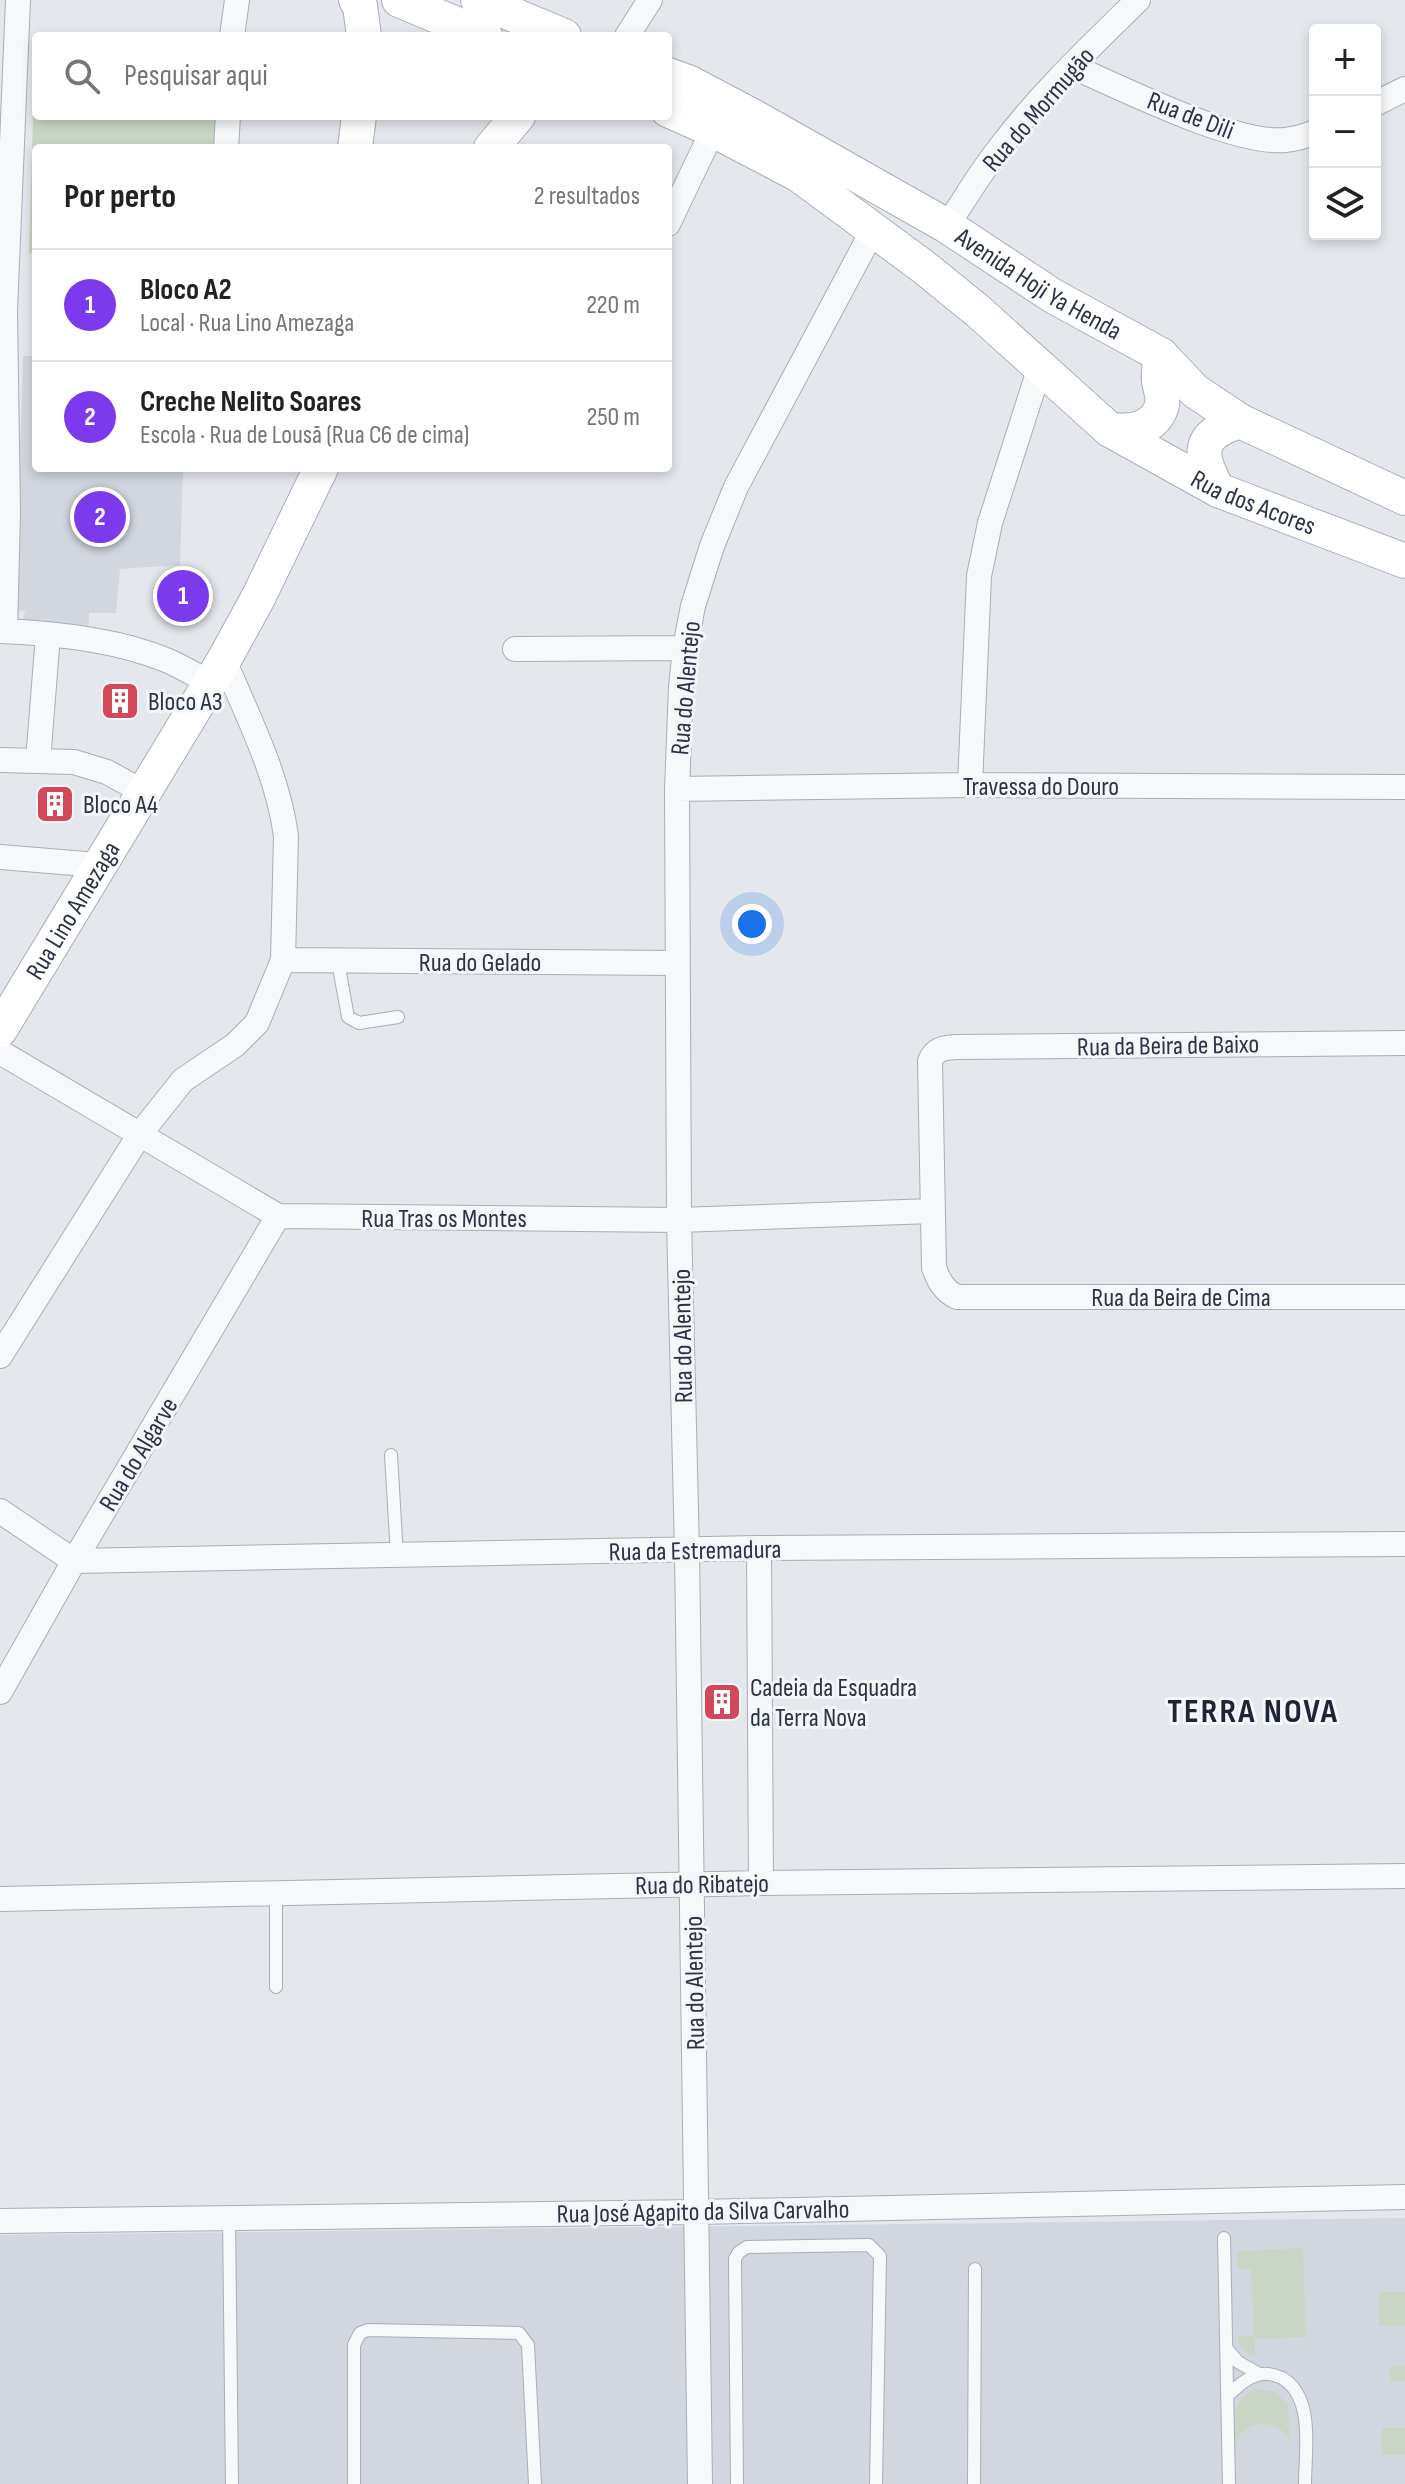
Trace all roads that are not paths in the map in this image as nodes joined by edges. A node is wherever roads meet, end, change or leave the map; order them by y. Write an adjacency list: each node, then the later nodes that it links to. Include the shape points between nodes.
1 (18, 0): 30 (street)
2 (237, 0): 8 (street)
3 (356, 0): 9 (main road)
4 (399, 0): 7 (main road)
5 (650, 0): 11 (street)
6 (1138, 0): 12 (street, Rua do Mormugão)
7 (494, 12): 10 (main road)
8 (233, 32)
9 (363, 32)
10 (552, 32)
11 (630, 32)
12 (1071, 66): 21 (street, Rua de Dili, via 1246,136 1283,141); 26 (street, Rua do Mormugão, via 997,151)
13 (672, 76): 26 (main road, Avenida Hoji Ya Henda)
14 (1405, 89): 15 (street)
15 (1381, 101)
16 (672, 112): 20 (main road)
17 (228, 120): 22 (street)
18 (358, 120): 23 (main road)
19 (515, 120): 24 (main road)
20 (713, 130): 25 (street); 27 (main road, Avenida Hoji Ya Henda, via 799,175)
21 (1309, 134)
22 (226, 144)
23 (356, 144)
24 (494, 144)
25 (672, 216)
26 (947, 226): 28 (main road, Avenida Hoji Ya Henda, via 1053,296)
27 (873, 230): 29 (main road, Avenida Hoji Ya Henda); 40 (street, Rua do Alentejo, via 736,487 712,546)
28 (1161, 355): 31 (main road, Avenida Hoji Ya Henda, via 1195,391); 32 (main road, via 1163,404 1157,416 1129,432)
29 (1040, 367): 32 (main road, Avenida Hoji Ya Henda); 45 (street, via 990,523 979,576)
30 (4, 387): 36 (street)
31 (1240, 421): 34 (main road, via 1220,427 1204,449 1204,466); 35 (main road, Avenida Hoji Ya Henda)
32 (1110, 430): 34 (main road, Rua dos Acores)
33 (308, 483): 42 (main road, Rua Lino Amezaga, via 258,598)
34 (1218, 490): 37 (main road, Rua dos Acores)
35 (1402, 490)
36 (4, 512): 38 (street)
37 (1405, 561)
38 (2, 631): 39 (street)
39 (48, 635): 42 (street, via 98,641); 44 (street)
40 (685, 648): 41 (street); 47 (street, Rua do Alentejo)
41 (515, 649)
42 (217, 672): 48 (main road, Rua Lino Amezaga); 51 (street, via 262,750 284,816)
43 (0, 760): 44 (street)
44 (38, 761): 48 (street, via 74,762)
45 (970, 785): 46 (street, Travessa do Douro); 47 (street, Travessa do Douro)
46 (1405, 787)
47 (677, 789): 53 (street, Rua do Alentejo)
48 (143, 792): 50 (main road, Rua Lino Amezaga)
49 (0, 857): 50 (street)
50 (98, 865): 54 (main road, Rua Lino Amezaga)
51 (283, 960): 52 (street, Rua do Gelado); 59 (street, via 248,1035 192,1072)
52 (338, 962): 53 (street, Rua do Gelado); 55 (lane, via 348,1017 359,1023)
53 (677, 963): 62 (street, Rua do Alentejo)
54 (9, 997): 56 (main road, Rua Lino Amezaga)
55 (398, 1017)
56 (0, 1030)
57 (1405, 1043): 60 (street, Rua da Beira de Baixo, via 942,1049 930,1061)
58 (0, 1052): 59 (street)
59 (140, 1134): 61 (street); 64 (street)
60 (932, 1211): 62 (street, Rua Tras os Montes); 63 (street, Rua da Beira de Cima, via 934,1268 943,1287 957,1297)
61 (278, 1216): 62 (street, Rua Tras os Montes); 71 (street, Rua do Algarve)
62 (679, 1220): 69 (street, Rua do Alentejo)
63 (1405, 1297)
64 (0, 1356)
65 (391, 1455): 70 (lane)
66 (0, 1511): 71 (street)
67 (1405, 1544): 68 (street, Rua da Estremadura)
68 (759, 1548): 69 (street, Rua da Estremadura); 74 (street)
69 (687, 1551): 70 (street, Rua da Estremadura); 75 (street, Rua do Alentejo)
70 (397, 1556): 71 (street, Rua da Estremadura)
71 (74, 1561): 72 (street, Rua do Algarve)
72 (0, 1692)
73 (1405, 1876): 74 (street, Rua do Ribatejo)
74 (761, 1883): 75 (street, Rua do Ribatejo)
75 (693, 1884): 76 (street, Rua do Ribatejo); 80 (street, Rua do Alentejo)
76 (276, 1893): 77 (street, Rua do Ribatejo); 78 (lane)
77 (0, 1899)
78 (276, 1987)
79 (1405, 2197): 80 (street, Rua José Agapito da Silva Carvalho)
80 (698, 2212): 81 (street, Rua José Agapito da Silva Carvalho); 91 (street, Rua do Alentejo)
81 (229, 2216): 82 (street, Rua José Agapito da Silva Carvalho); 88 (lane)
82 (0, 2221)
83 (1224, 2238): 85 (lane)
84 (975, 2269): 94 (lane)
85 (1226, 2348): 86 (lane); 87 (lane)
86 (1259, 2374): 87 (lane); 96 (lane, via 1286,2380 1302,2402)
87 (1227, 2396): 95 (lane)
88 (232, 2484)
89 (354, 2484): 90 (lane, via 354,2345 368,2330 519,2333 528,2345)
90 (535, 2484)
91 (700, 2484)
92 (737, 2484): 93 (lane, via 735,2259 747,2247 869,2245 880,2256)
93 (876, 2484)
94 (974, 2484)
95 (1229, 2484)
96 (1305, 2484)

